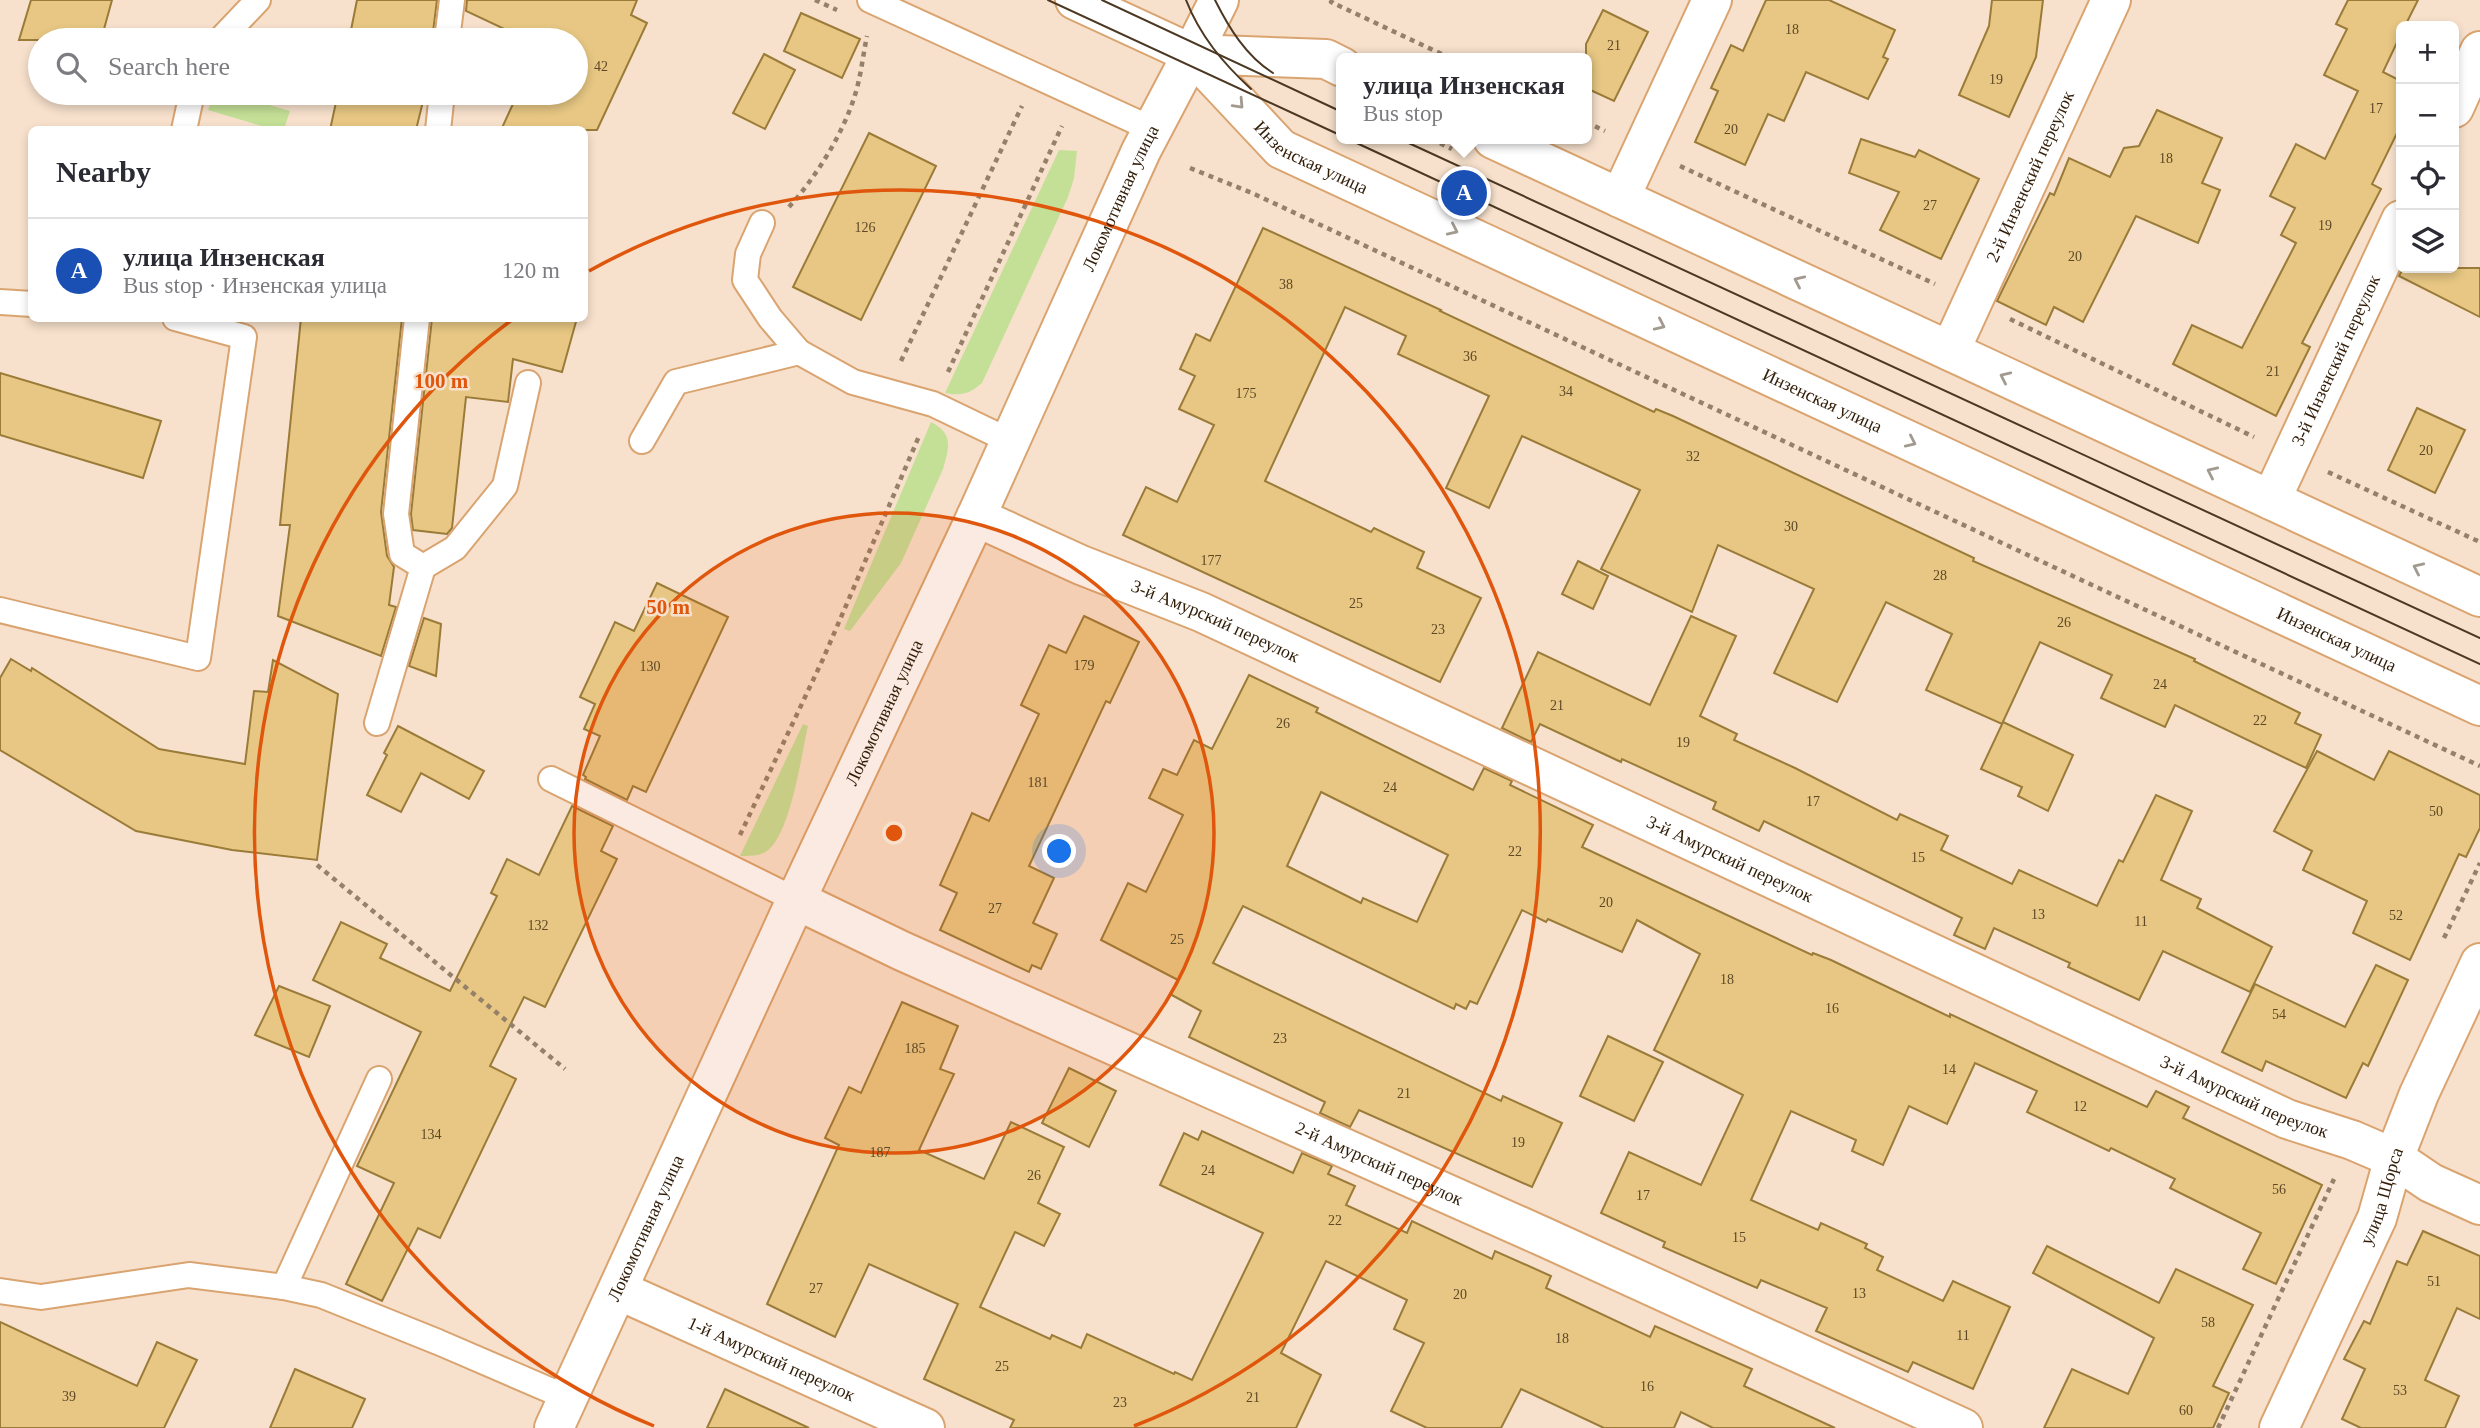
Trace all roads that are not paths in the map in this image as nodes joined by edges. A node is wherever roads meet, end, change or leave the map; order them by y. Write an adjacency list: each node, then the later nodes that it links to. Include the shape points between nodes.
1 (258, 0): 8 (lane)
2 (452, 0): 9 (lane)
3 (870, 0): 18 (lane)
4 (1075, 0): 11 (street, Инзенская улица)
5 (1219, 0): 11 (street, Локомотивная улица)
6 (1712, 0): 20 (street)
7 (2110, 0): 27 (street, 2-й Инзенский переулок)
8 (231, 28)
9 (448, 28)
10 (2480, 51): 13 (street)
11 (1192, 54): 12 (street, Инзенская улица, via 1326,59); 18 (street, Локомотивная улица); 37 (street, Инзенская улица, one-way to 37, via 1281,149)
12 (1336, 64)
13 (2459, 97)
14 (189, 105): 16 (lane)
15 (441, 105): 17 (lane)
16 (185, 126)
17 (438, 126)
18 (1152, 129): 31 (street, Локомотивная улица)
19 (1504, 144): 20 (street)
20 (1620, 198): 27 (street, one-way to 20)
21 (762, 223): 28 (lane, via 748,254 745,280)
22 (2396, 231): 32 (street, 3-й Инзенский переулок)
23 (0, 302): 24 (lane)
24 (28, 304)
25 (190, 322): 36 (lane, via 244,337 198,658)
26 (417, 322): 34 (lane, via 396,514 402,554)
27 (1950, 351): 32 (street, one-way to 27)
28 (799, 352): 30 (lane, via 676,382); 31 (lane, via 853,382 933,404)
29 (528, 383): 34 (lane, via 505,486 455,548)
30 (642, 441)
31 (1010, 441): 33 (street, Локомотивная улица)
32 (2271, 500): 35 (street, one-way to 32)
33 (976, 517): 40 (street, Локомотивная улица); 43 (street, 3-й Амурский переулок, via 1214,618 2287,1119)
34 (423, 567): 38 (lane)
35 (2480, 597)
36 (0, 610)
37 (2480, 706)
38 (377, 723)
39 (551, 779): 40 (lane)
40 (796, 900): 46 (street, Локомотивная улица); 50 (street, 2-й Амурский переулок)
41 (2480, 963): 43 (street, улица Щорса)
42 (379, 1079): 45 (lane)
43 (2394, 1158): 44 (street, 3-й Амурский переулок, via 2431,1183); 51 (street, улица Щорса, via 2377,1218)
44 (2480, 1205)
45 (284, 1287): 47 (lane, via 189,1275 41,1297); 48 (lane, via 334,1300 438,1342)
46 (618, 1290): 48 (street, Локомотивная улица); 49 (street, 1-й Амурский переулок)
47 (0, 1291)
48 (561, 1413)
49 (925, 1428)
50 (1963, 1428)
51 (2279, 1428)

